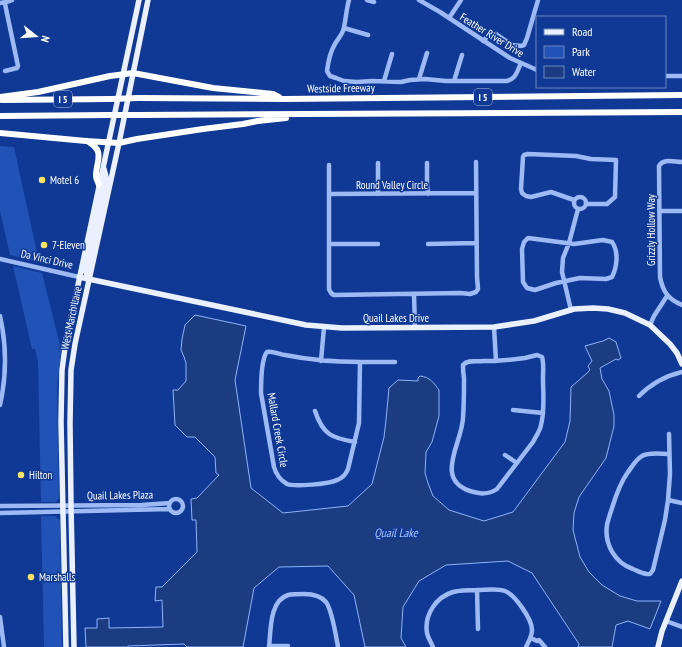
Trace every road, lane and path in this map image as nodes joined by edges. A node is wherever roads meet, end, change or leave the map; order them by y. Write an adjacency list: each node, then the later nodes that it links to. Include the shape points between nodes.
1 (12, 0): 9 (street)
2 (139, 0): 23 (main road, West March Lane)
3 (148, 0): 22 (main road, West March Lane)
4 (349, 0): 13 (street)
5 (366, 0): 10 (street)
6 (419, 0): 12 (street, Feather River Drive)
7 (461, 0): 12 (street)
8 (538, 0): 15 (street, via 524,45 512,45 491,33)
9 (6, 2): 11 (street); 21 (street, via 18,66)
10 (374, 2)
11 (0, 3)
12 (449, 18): 15 (street, Feather River Drive)
13 (344, 28): 14 (street); 27 (street, via 334,45 328,74 344,81)
14 (368, 35)
15 (483, 41): 19 (street, Feather River Drive)
16 (427, 53): 26 (street)
17 (392, 54): 27 (street)
18 (462, 55): 28 (street)
19 (521, 63): 20 (street, Feather River Drive); 28 (street, via 511,80)
20 (536, 70)
21 (5, 71)
22 (133, 73): 23 (highway); 32 (highway, via 213,88 273,94); 39 (main road, West March Lane)
23 (123, 74): 31 (highway); 38 (main road, West March Lane)
24 (666, 76): 25 (street)
25 (682, 76)
26 (419, 79): 27 (street); 28 (street)
27 (384, 81)
28 (454, 81)
29 (682, 95): 32 (highway, Westside Freeway / I 5)
30 (0, 98): 31 (highway, Westside Freeway / I 5)
31 (12, 98): 32 (highway, Westside Freeway / I 5, bridge)
32 (284, 98)
33 (682, 112): 34 (highway, I 5)
34 (311, 114): 35 (highway, I 5, bridge); 39 (highway)
35 (0, 116)
36 (0, 133): 37 (highway)
37 (86, 141): 38 (highway); 46 (highway, via 91,143 99,154 96,177)
38 (108, 142): 39 (highway); 45 (main road, West March Lane)
39 (119, 143): 63 (main road, West March Lane)
40 (476, 162): 47 (street)
41 (682, 162): 54 (street, Grizzly Hollow Way, via 660,163)
42 (378, 163): 49 (street)
43 (427, 163): 50 (street)
44 (329, 165): 48 (street)
45 (103, 166): 46 (main road, West March Lane); 63 (main road, via 106,177 86,272)
46 (99, 185): 62 (main road, West March Lane)
47 (476, 193): 50 (street, Round Valley Circle); 60 (street)
48 (329, 194): 49 (street, Round Valley Circle); 57 (street)
49 (378, 194): 50 (street, Round Valley Circle)
50 (428, 194)
51 (574, 200): 52 (street, via 578,196 583,197); 52 (street, via 551,192 531,197 522,193 524,155 616,160 615,197 607,204); 53 (street, via 574,205)
52 (586, 204): 53 (street)
53 (578, 209): 56 (street)
54 (660, 211): 55 (street); 66 (street, Grizzly Hollow Way, via 660,277)
55 (682, 211)
56 (569, 243): 64 (street, via 563,258); 64 (street, via 603,240 612,242 616,247 616,270 612,277 606,279 580,278); 64 (street, via 528,238 522,249 523,282 527,288 535,290)
57 (330, 244): 58 (street); 65 (street, via 329,289 332,294)
58 (378, 244)
59 (428, 244): 60 (street)
60 (476, 244): 65 (street, via 476,292)
61 (0, 259): 62 (street, Da Vinci Drive)
62 (79, 277): 63 (main road, Da Vinci Drive); 97 (main road, West March Lane, via 62,370)
63 (90, 279): 72 (main road, Quail Lakes Drive); 98 (main road, West March Lane, via 71,370)
64 (564, 282): 68 (street)
65 (414, 294): 73 (street)
66 (667, 296): 67 (street); 70 (street)
67 (682, 305)
68 (571, 310): 70 (main road, Quail Lakes Drive, via 608,309); 71 (main road, Quail Lakes Drive, via 534,321)
69 (0, 316): 77 (street)
70 (650, 324): 80 (main road, Quail Lakes Drive, via 670,344)
71 (494, 326): 73 (main road, Quail Lakes Drive); 75 (street)
72 (324, 327): 73 (main road, Quail Lakes Drive); 74 (street)
73 (415, 328)
74 (321, 361): 78 (street, Mallard Creek Circle); 88 (street, Mallard Creek Circle, via 271,352 264,356 261,393 276,474 286,484 292,485 337,481 348,469)
75 (496, 361): 86 (street, via 537,355 542,357); 91 (street, via 469,361 463,365 464,418 451,465 452,473 456,482 463,488 489,493 499,486)
76 (0, 362): 77 (street)
77 (6, 362): 83 (street)
78 (360, 362): 79 (street, Mallard Creek Circle); 88 (street, Mallard Creek Circle, via 360,412)
79 (395, 362)
80 (682, 364)
81 (682, 372): 82 (street, via 652,384)
82 (639, 396)
83 (0, 404)
84 (513, 410): 86 (street)
85 (315, 411): 88 (street, via 320,424 328,432 338,438)
86 (542, 413): 91 (street, via 542,424 538,434)
87 (669, 434): 89 (street)
88 (355, 442)
89 (669, 454): 92 (street); 92 (street, via 640,457 620,484 608,522 607,535 611,549 623,564 646,574 652,572)
90 (505, 456): 91 (street)
91 (517, 463)
92 (668, 500): 93 (street)
93 (682, 503)
94 (48, 505): 95 (street); 97 (street); 99 (street)
95 (0, 506)
96 (170, 506): 98 (street, Quail Lakes Plaza)
97 (63, 508): 98 (street, Quail Lakes Plaza); 99 (street); 110 (main road, West March Lane)
98 (71, 508): 111 (main road, West March Lane)
99 (48, 512): 100 (street)
100 (0, 513)
101 (682, 581): 104 (main road)
102 (477, 590): 106 (street); 107 (street, via 500,590 513,595 531,622); 114 (street, via 451,592 436,602 430,611 427,624 427,633)
103 (0, 617): 109 (street)
104 (666, 621): 105 (street); 117 (main road)
105 (682, 627)
106 (478, 629)
107 (531, 638): 115 (street); 116 (street, via 539,640)
108 (288, 646): 112 (street)
109 (4, 647)
110 (66, 647)
111 (74, 647)
112 (269, 647): 113 (street, via 273,612 277,603 288,595 311,594 323,599 328,607)
113 (338, 647)
114 (433, 647)
115 (526, 647)
116 (545, 647)
117 (658, 647)

